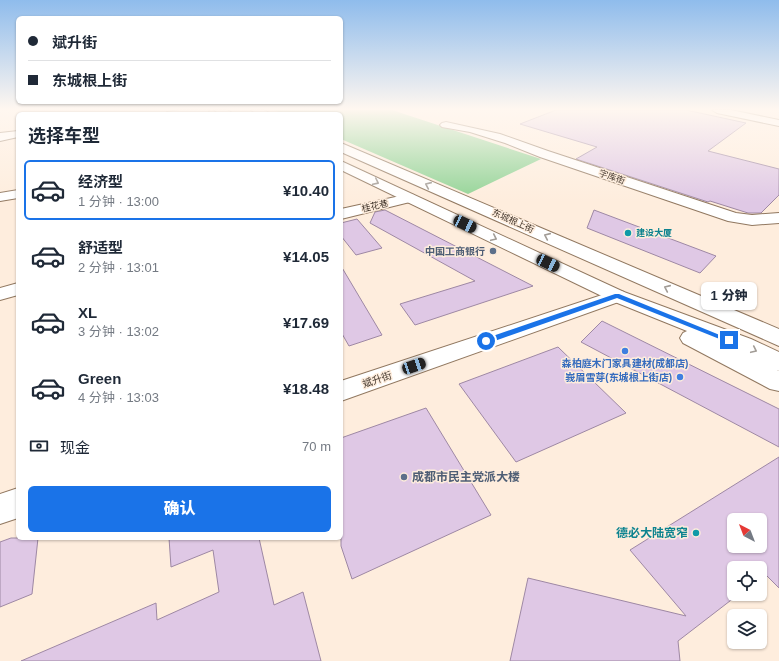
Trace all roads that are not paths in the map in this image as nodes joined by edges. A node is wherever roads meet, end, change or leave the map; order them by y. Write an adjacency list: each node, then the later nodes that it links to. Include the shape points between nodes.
1 (506, 141): 8 (main road, 字库街, via 734,218)
2 (343, 148): 12 (main road, 东城根上街, one-way to 2)
3 (343, 166): 6 (main road, one-way to 6)
4 (16, 194): 5 (main road)
5 (0, 197)
6 (409, 198): 7 (main road, 桂花巷); 11 (main road, one-way to 11)
7 (343, 214)
8 (779, 218)
9 (16, 290): 10 (main road)
10 (0, 294)
11 (617, 296): 15 (main road, one-way to 15, via 743,345); 16 (main road, via 711,349); 17 (main road, 斌升街)
12 (684, 296): 13 (main road, 东城根上街); 14 (main road, 东城根上街)
13 (779, 328)
14 (779, 338)
15 (779, 362)
16 (779, 382)
17 (343, 390)
18 (16, 504): 19 (main road)
19 (0, 509)

